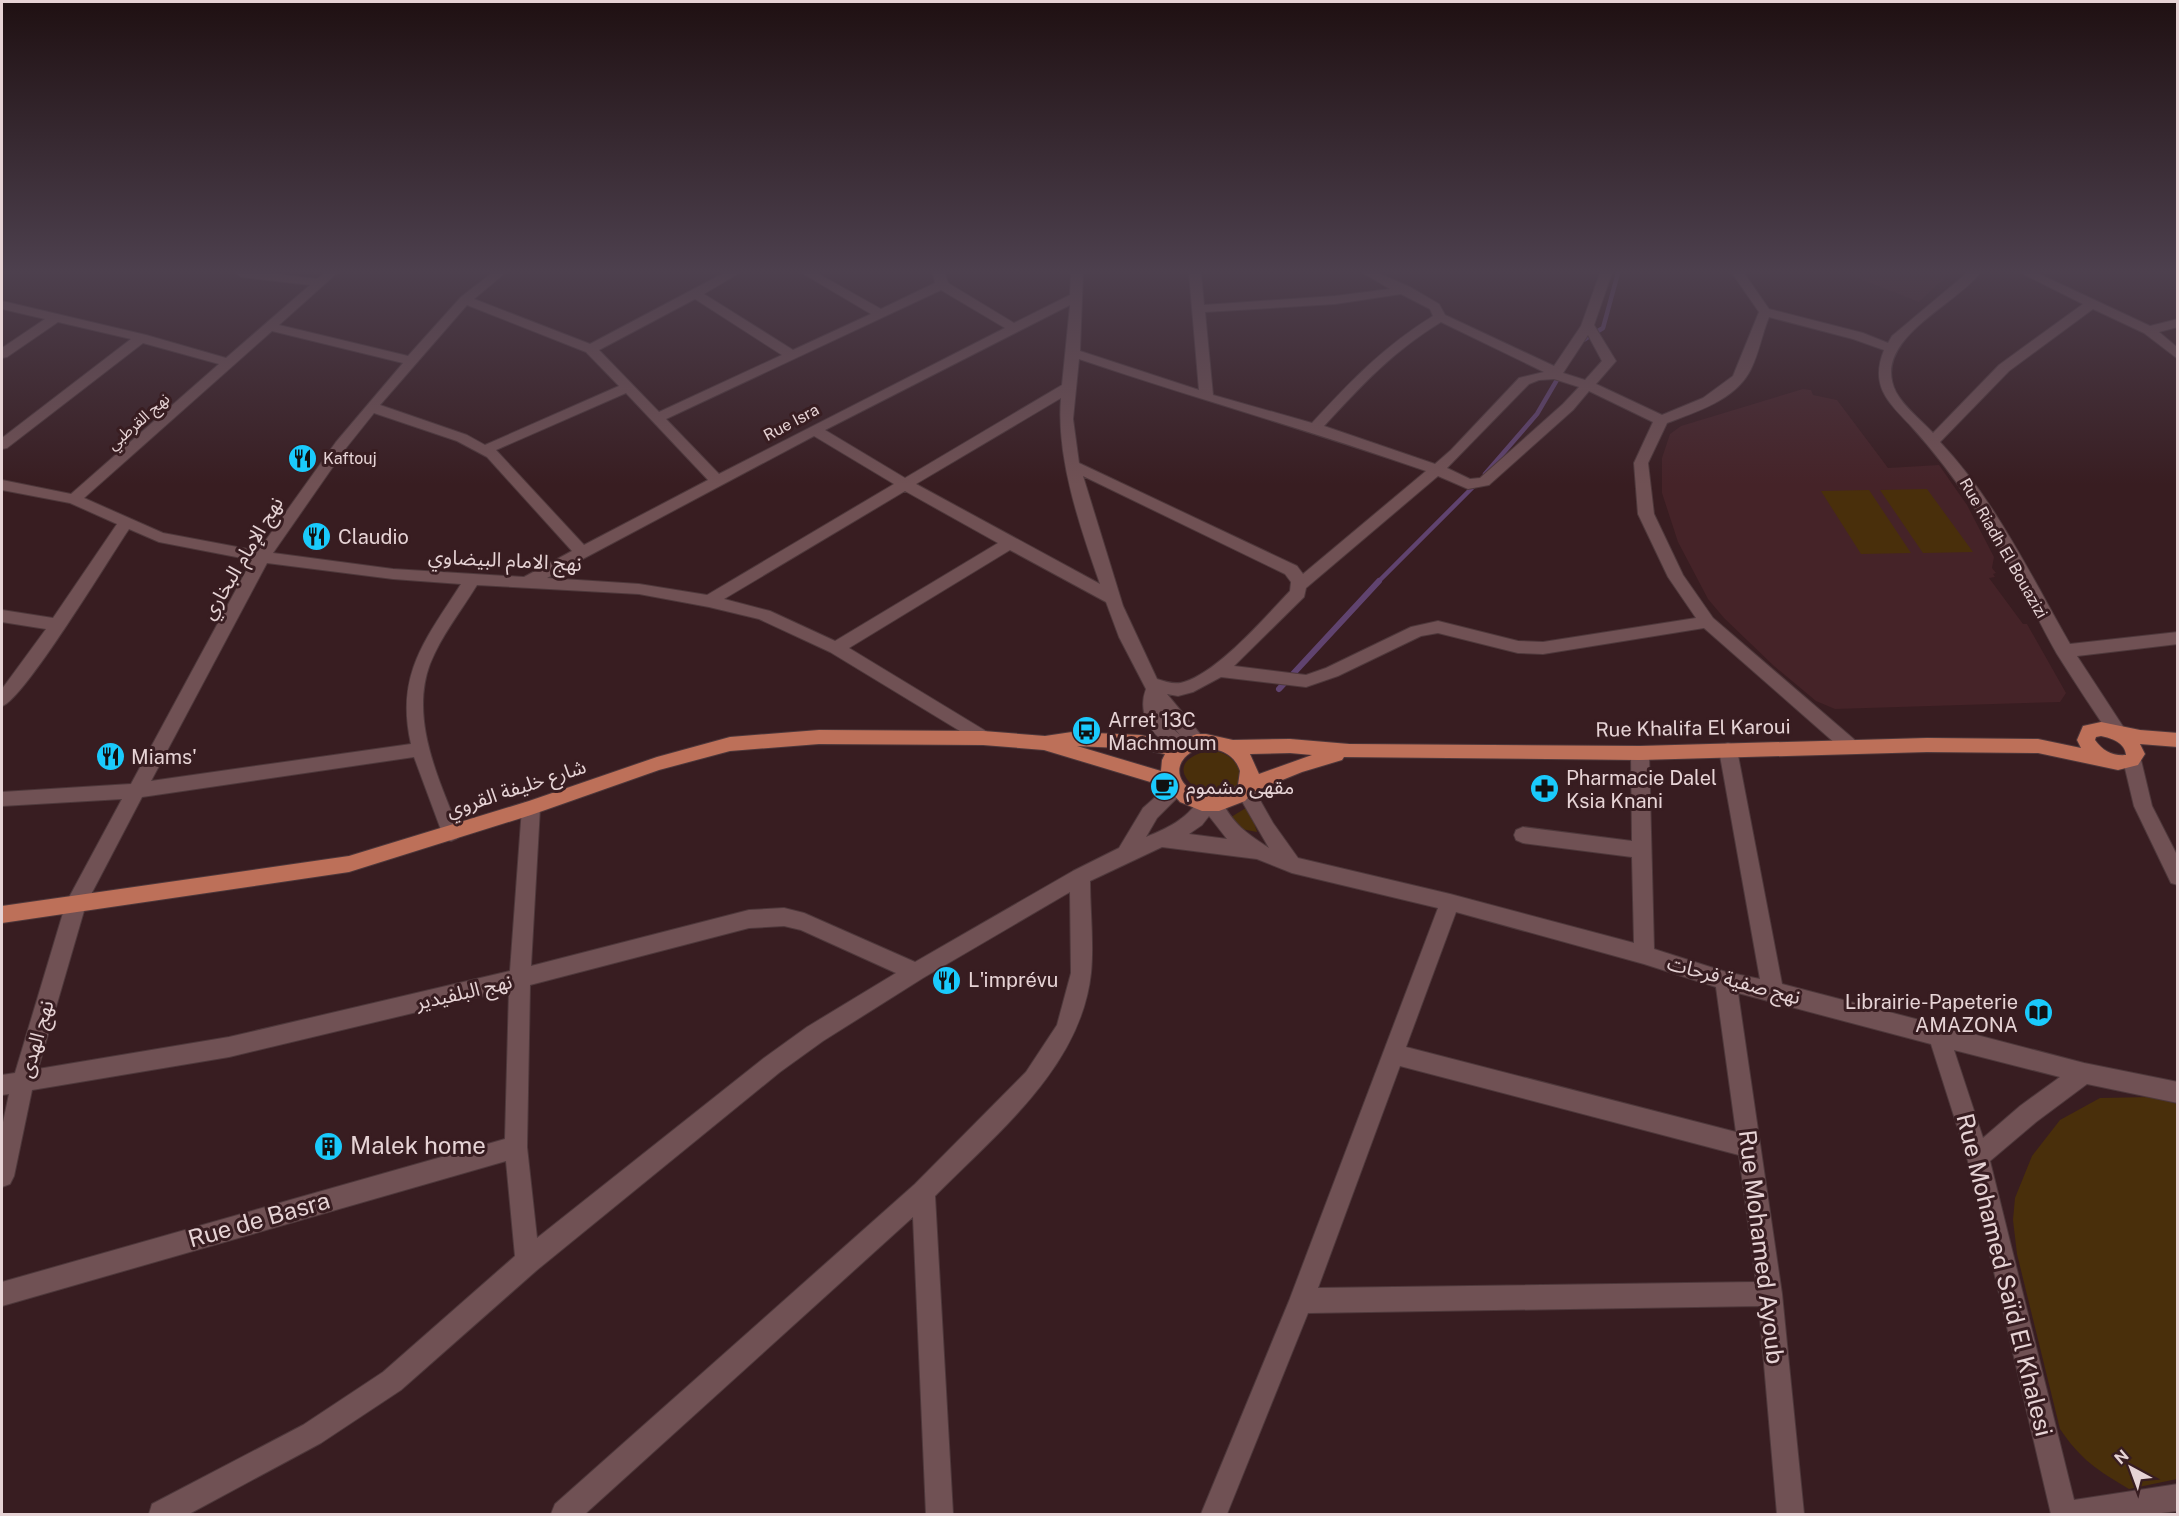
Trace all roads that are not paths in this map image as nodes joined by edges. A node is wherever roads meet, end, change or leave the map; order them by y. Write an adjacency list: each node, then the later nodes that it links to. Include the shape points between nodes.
1 (17, 344): 26 (street)
2 (134, 344): 42 (street)
3 (161, 344): 30 (street)
4 (251, 344): 30 (street, نهج القرطبي)
5 (339, 344): 29 (street)
6 (426, 344): 29 (street, نهج الإمام البخاري)
7 (577, 344): 24 (street)
8 (601, 344): 24 (street)
9 (774, 344): 28 (street)
10 (818, 344): 28 (street)
11 (983, 344): 40 (street, Rue Isra)
12 (1073, 344): 25 (street)
13 (1201, 344): 35 (street)
14 (1399, 344): 39 (street, via 1368,370)
15 (1494, 344): 31 (street)
16 (1576, 344): 31 (street)
17 (1599, 344): 32 (street, via 1609,361)
18 (1752, 344): 38 (street, via 1743,372 1732,386 1688,411)
19 (1879, 344): 23 (street)
20 (1894, 344): 23 (street)
21 (2037, 344): 41 (street, via 2004,368)
22 (2165, 344): 27 (street)
23 (1891, 348): 41 (street, Rue Riadh El Bouazizi, via 1883,364 1888,389 1906,414)
24 (591, 349): 33 (street)
25 (1073, 353): 34 (street); 35 (street)
26 (2, 354)
27 (2178, 355)
28 (793, 356): 37 (street)
29 (411, 361): 36 (street, نهج الإمام البخاري)
30 (229, 363): 49 (street, نهج القرطبي)
31 (1556, 374): 32 (street); 45 (street, via 1524,381)
32 (1587, 385): 38 (street); 45 (street, via 1488,480 1468,484)
33 (628, 387): 37 (street); 43 (street)
34 (1067, 388): 44 (street, via 1067,440); 47 (street)
35 (1206, 397): 39 (street)
36 (371, 407): 43 (street, via 462,438); 53 (street, نهج الإمام البخاري)
37 (658, 418): 46 (street)
38 (1661, 420): 60 (street, via 1641,463 1646,514 1676,577)
39 (1315, 428): 45 (street)
40 (814, 430): 46 (street, Rue Isra); 47 (street)
41 (1934, 440): 64 (street, Rue Riadh El Bouazizi, via 1979,501)
42 (2, 445)
43 (485, 450): 52 (street)
44 (1073, 466): 56 (street, via 1291,570); 57 (street)
45 (1436, 469): 56 (street)
46 (718, 481): 52 (street, Rue Isra)
47 (905, 484): 51 (street); 58 (street)
48 (2, 485): 49 (street, نهج الامام البيضاوي)
49 (74, 499): 50 (street, نهج الامام البيضاوي)
50 (124, 523): 53 (street, نهج الامام البيضاوي, via 159,537); 61 (street)
51 (1010, 543): 57 (street); 63 (street)
52 (581, 552): 55 (street, Rue Isra)
53 (262, 557): 54 (street, نهج الامام البيضاوي, via 393,574); 86 (street, نهج الإمام البخاري)
54 (472, 579): 55 (street, نهج الامام البيضاوي); 78 (street, via 419,671 415,710)
55 (526, 583): 58 (street, نهج الامام البيضاوي, via 639,589)
56 (1300, 585): 65 (street, via 1298,593)
57 (1110, 598): 66 (street)
58 (710, 601): 63 (street, نهج الامام البيضاوي, via 764,615)
59 (2, 616): 61 (street)
60 (1707, 622): 65 (street, via 1543,648 1518,647 1438,627 1417,632 1306,681); 75 (street)
61 (57, 625): 68 (street)
62 (2178, 638): 64 (street)
63 (836, 648): 71 (street, نهج الامام البيضاوي)
64 (2064, 651): 67 (street, Rue Riadh El Bouazizi)
65 (1216, 670): 66 (street, via 1187,689)
66 (1152, 688): 74 (street, via 1157,726)
67 (2088, 693): 69 (street, Rue Riadh El Bouazizi, via 2092,713); 70 (street, Rue Riadh El Bouazizi)
68 (2, 700)
69 (2087, 733): 70 (main road, Rue Khalifa El Karoui, via 2102,729); 76 (main road, Rue Khalifa El Karoui, via 2072,741); 82 (main road, via 2086,740 2093,751)
70 (2118, 733): 72 (main road); 83 (main road, via 2135,749)
71 (983, 738): 73 (main road, شارع خليفة القروي); 90 (main road, شارع خليفة القروي, via 819,737 730,744 657,764)
72 (2178, 740): 83 (main road)
73 (1045, 743): 74 (main road, via 1072,739); 84 (main road)
74 (1186, 746): 77 (main road, via 1219,742); 84 (main road, via 1172,758 1169,768)
75 (1850, 746): 76 (main road, Rue Khalifa El Karoui); 79 (main road, Rue Khalifa El Karoui)
76 (2038, 746): 82 (main road, Rue Khalifa El Karoui)
77 (1232, 747): 80 (main road, Rue Khalifa El Karoui, via 1290,746); 85 (main road, via 1248,765)
78 (421, 749): 86 (street); 91 (street)
79 (1728, 750): 81 (main road, Rue Khalifa El Karoui); 107 (street)
80 (1349, 752): 81 (main road, Rue Khalifa El Karoui); 85 (main road, Rue Khalifa El Karoui, via 1297,766)
81 (1640, 753): 94 (street)
82 (2108, 760): 83 (main road, Rue Khalifa El Karoui); 88 (street)
83 (2133, 760): 88 (street, via 2133,777)
84 (1173, 785): 89 (main road, via 1186,798); 96 (street, via 1150,813)
85 (1246, 789): 89 (main road, via 1228,802); 97 (street, via 1266,828)
86 (135, 791): 87 (street); 101 (street, نهج الإمام البخاري)
87 (2, 799)
88 (2142, 804): 98 (street)
89 (1210, 805): 93 (street, via 1188,825); 95 (street, نهج صفية فرحات, via 1230,831)
90 (531, 808): 91 (main road, شارع خليفة القروي); 105 (street)
91 (451, 833): 101 (main road, شارع خليفة القروي, via 350,864)
92 (1523, 835): 94 (street)
93 (1162, 840): 95 (street); 96 (street)
94 (1641, 850): 103 (street)
95 (1262, 853): 97 (street, نهج صفية فرحات)
96 (1126, 854): 99 (street)
97 (1292, 865): 100 (street, نهج صفية فرحات)
98 (2178, 877)
99 (1080, 878): 104 (street); 118 (street, via 1081,973 1067,1029 1034,1079)
100 (1450, 902): 103 (street, نهج صفية فرحات); 109 (street)
101 (76, 903): 102 (main road, شارع خليفة القروي); 111 (street, نهج الهدى)
102 (2, 915)
103 (1644, 955): 106 (street, نهج صفية فرحات)
104 (916, 972): 105 (street, نهج البلفيدير, via 804,922 766,917 710,927); 119 (street, via 772,1065)
105 (520, 978): 111 (street, نهج البلفيدير, via 229,1047); 115 (street)
106 (1726, 981): 107 (street, نهج صفية فرحات); 114 (street, Rue Mohamed Ayoub)
107 (1773, 991): 108 (street, نهج صفية فرحات)
108 (1939, 1036): 110 (street, نهج صفية فرحات); 116 (street, Rue Mohamed Saïd El Khalesi)
109 (1393, 1054): 114 (street); 122 (street)
110 (2084, 1073): 113 (street, نهج صفية فرحات); 116 (street)
111 (23, 1081): 112 (street, نهج البلفيدير); 117 (street, نهج الهدى)
112 (2, 1085)
113 (2178, 1093)
114 (1748, 1146): 121 (street, Rue Mohamed Ayoub)
115 (516, 1147): 119 (street); 120 (street, Rue de Basra)
116 (1978, 1157): 129 (street, Rue Mohamed Saïd El Khalesi)
117 (2, 1176)
118 (923, 1192): 125 (street); 126 (street)
119 (528, 1261): 124 (street, via 392,1381 349,1411)
120 (2, 1293)
121 (1770, 1294): 122 (street); 128 (street, Rue Mohamed Ayoub)
122 (1301, 1301): 127 (street)
123 (2178, 1497): 130 (street)
124 (162, 1515)
125 (565, 1515)
126 (940, 1515)
127 (1214, 1515)
128 (1791, 1515)
129 (2064, 1515)
130 (2073, 1515)

